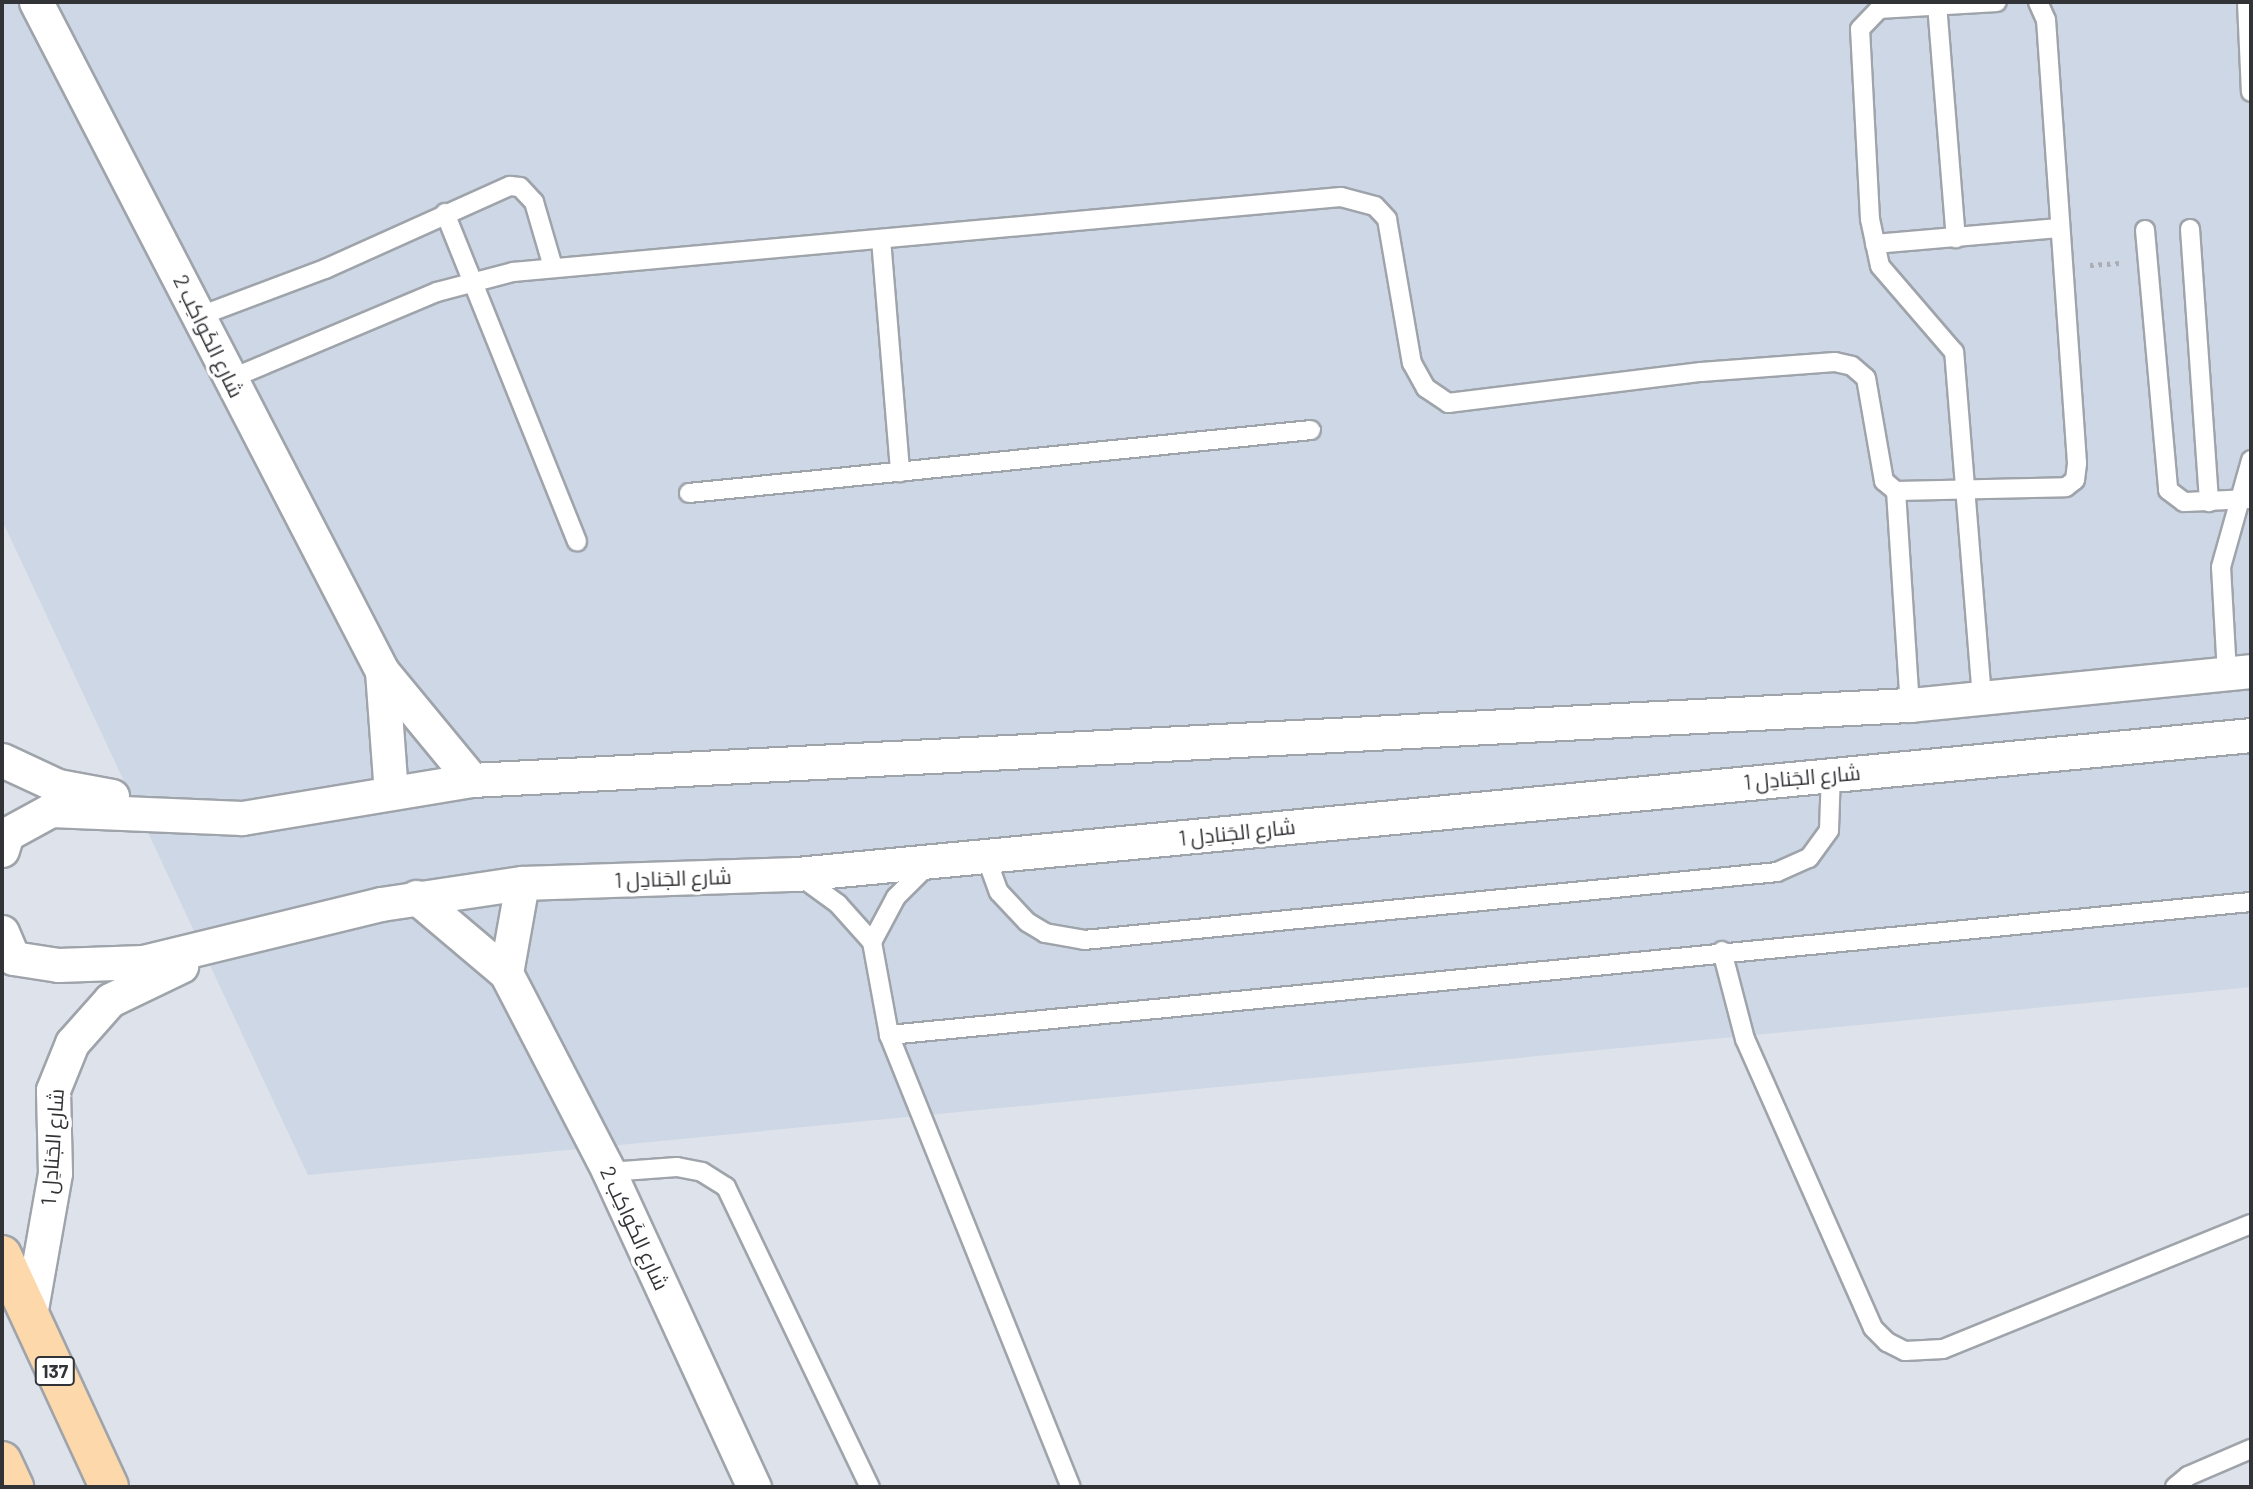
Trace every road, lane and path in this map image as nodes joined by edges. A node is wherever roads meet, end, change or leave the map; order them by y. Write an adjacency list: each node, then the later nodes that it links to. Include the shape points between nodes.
1 (36, 2): 16 (street, شارع الكَواكِب 2)
2 (1997, 2): 5 (lane)
3 (2038, 2): 8 (lane, via 2046,20)
4 (2246, 2): 6 (lane)
5 (1937, 4): 11 (lane); 13 (lane, via 1879,9 1860,29)
6 (2251, 92)
7 (445, 213): 14 (lane, via 499,188 520,187 534,201); 15 (lane); 16 (lane, via 325,269)
8 (2058, 228): 11 (lane); 22 (lane, via 2075,481 2052,489)
9 (2190, 229): 25 (lane)
10 (2145, 230): 25 (lane, via 2168,490 2183,502)
11 (1955, 237): 13 (lane)
12 (881, 239): 14 (lane); 20 (lane); 21 (lane, via 1358,198 1387,219 1412,363 1426,388 1448,403 1701,372 1835,362 1852,366 1866,378 1884,481)
13 (1875, 244): 22 (lane, via 1881,266 1954,352)
14 (553, 267): 15 (lane)
15 (473, 281): 17 (lane); 26 (lane)
16 (200, 316): 17 (street, شارع الكَواكِب 2)
17 (230, 379): 27 (street, شارع الكَواكِب 2)
18 (1311, 430): 20 (lane)
19 (2251, 460): 24 (lane)
20 (900, 472): 23 (lane)
21 (1896, 491): 22 (lane); 30 (lane)
22 (1965, 492): 29 (lane)
23 (689, 493)
24 (2245, 499): 25 (lane); 28 (lane, via 2221,567)
25 (2209, 502)
26 (577, 541)
27 (382, 671): 34 (street, شارع الكَواكِب 2); 35 (street, شارع الكَواكِب 2)
28 (2239, 673): 29 (street)
29 (1982, 698): 30 (street)
30 (1910, 705): 34 (street)
31 (2251, 736): 33 (street, شارع الجَنادِل 1)
32 (2, 760): 36 (street, via 58,786)
33 (1831, 774): 38 (street, شارع الجَنادِل 1); 38 (lane, via 1833,813 1821,846 1794,867 1777,872 1112,937 1064,938 1027,922 999,892)
34 (472, 780): 35 (street)
35 (391, 793): 36 (street)
36 (242, 818): 37 (street, via 51,810 7,834)
37 (2, 850)
38 (986, 856): 39 (street, شارع الجَنادِل 1)
39 (931, 862): 40 (street, شارع الجَنادِل 1); 45 (lane, via 896,897)
40 (797, 874): 41 (street, شارع الجَنادِل 1); 45 (lane, via 838,904)
41 (522, 883): 42 (street, شارع الجَنادِل 1); 48 (street)
42 (416, 897): 46 (street, شارع الجَنادِل 1); 48 (street, شارع الكَواكِب 2)
43 (2251, 902): 47 (lane)
44 (2, 932): 46 (street, شارع الجَنادِل 1, via 13,958 58,965 143,961)
45 (872, 942): 49 (lane)
46 (228, 944): 53 (street, شارع الجَنادِل 1, via 110,1000 72,1043 53,1090 55,1173)
47 (1723, 951): 49 (lane); 51 (lane, via 1745,1039 1873,1328 1887,1342 1905,1351 1943,1349)
48 (506, 973): 50 (street, شارع الكَواكِب 2)
49 (889, 1035): 60 (lane)
50 (609, 1172): 58 (street, شارع الكَواكِب 2); 59 (lane, via 677,1167 702,1171 726,1187)
51 (2251, 1224)
52 (2, 1255): 53 (highway, 137)
53 (30, 1315): 57 (highway, 137)
54 (2251, 1449): 61 (lane, via 2188,1475)
55 (2, 1461): 56 (highway)
56 (14, 1487)
57 (109, 1487)
58 (754, 1487)
59 (870, 1487)
60 (1071, 1487)
61 (2175, 1487)

